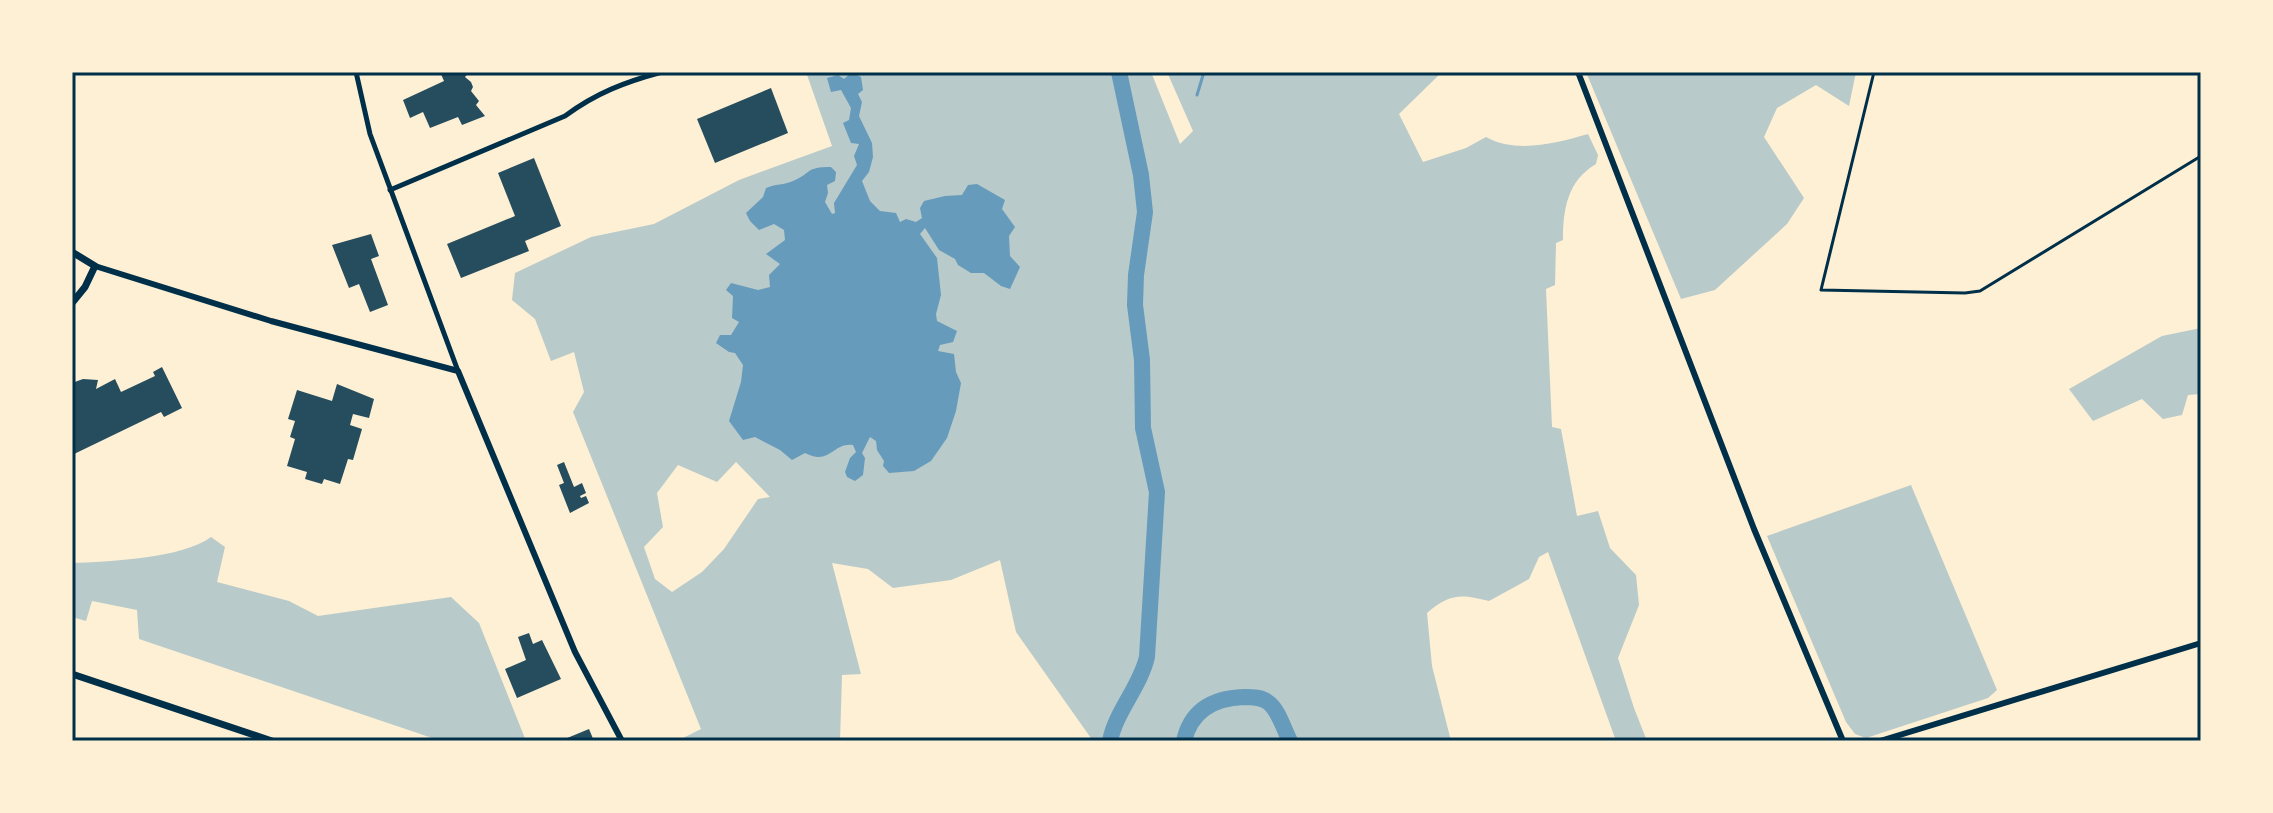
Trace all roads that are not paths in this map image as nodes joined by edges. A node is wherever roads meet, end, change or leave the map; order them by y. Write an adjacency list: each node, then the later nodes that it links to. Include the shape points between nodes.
1 (356, 72): 6 (street)
2 (662, 72): 6 (street, via 620,83 561,118)
3 (1578, 72): 15 (street, via 1752,524)
4 (1874, 72): 5 (lane, via 1821,290 1980,291)
5 (2201, 156)
6 (390, 190): 10 (street)
7 (72, 252): 8 (main road)
8 (95, 266): 9 (main road); 10 (street)
9 (72, 303)
10 (458, 371): 14 (street, via 578,658)
11 (2201, 643): 16 (street)
12 (72, 674): 13 (main road)
13 (272, 741)
14 (622, 741)
15 (1843, 741)
16 (1880, 741)

